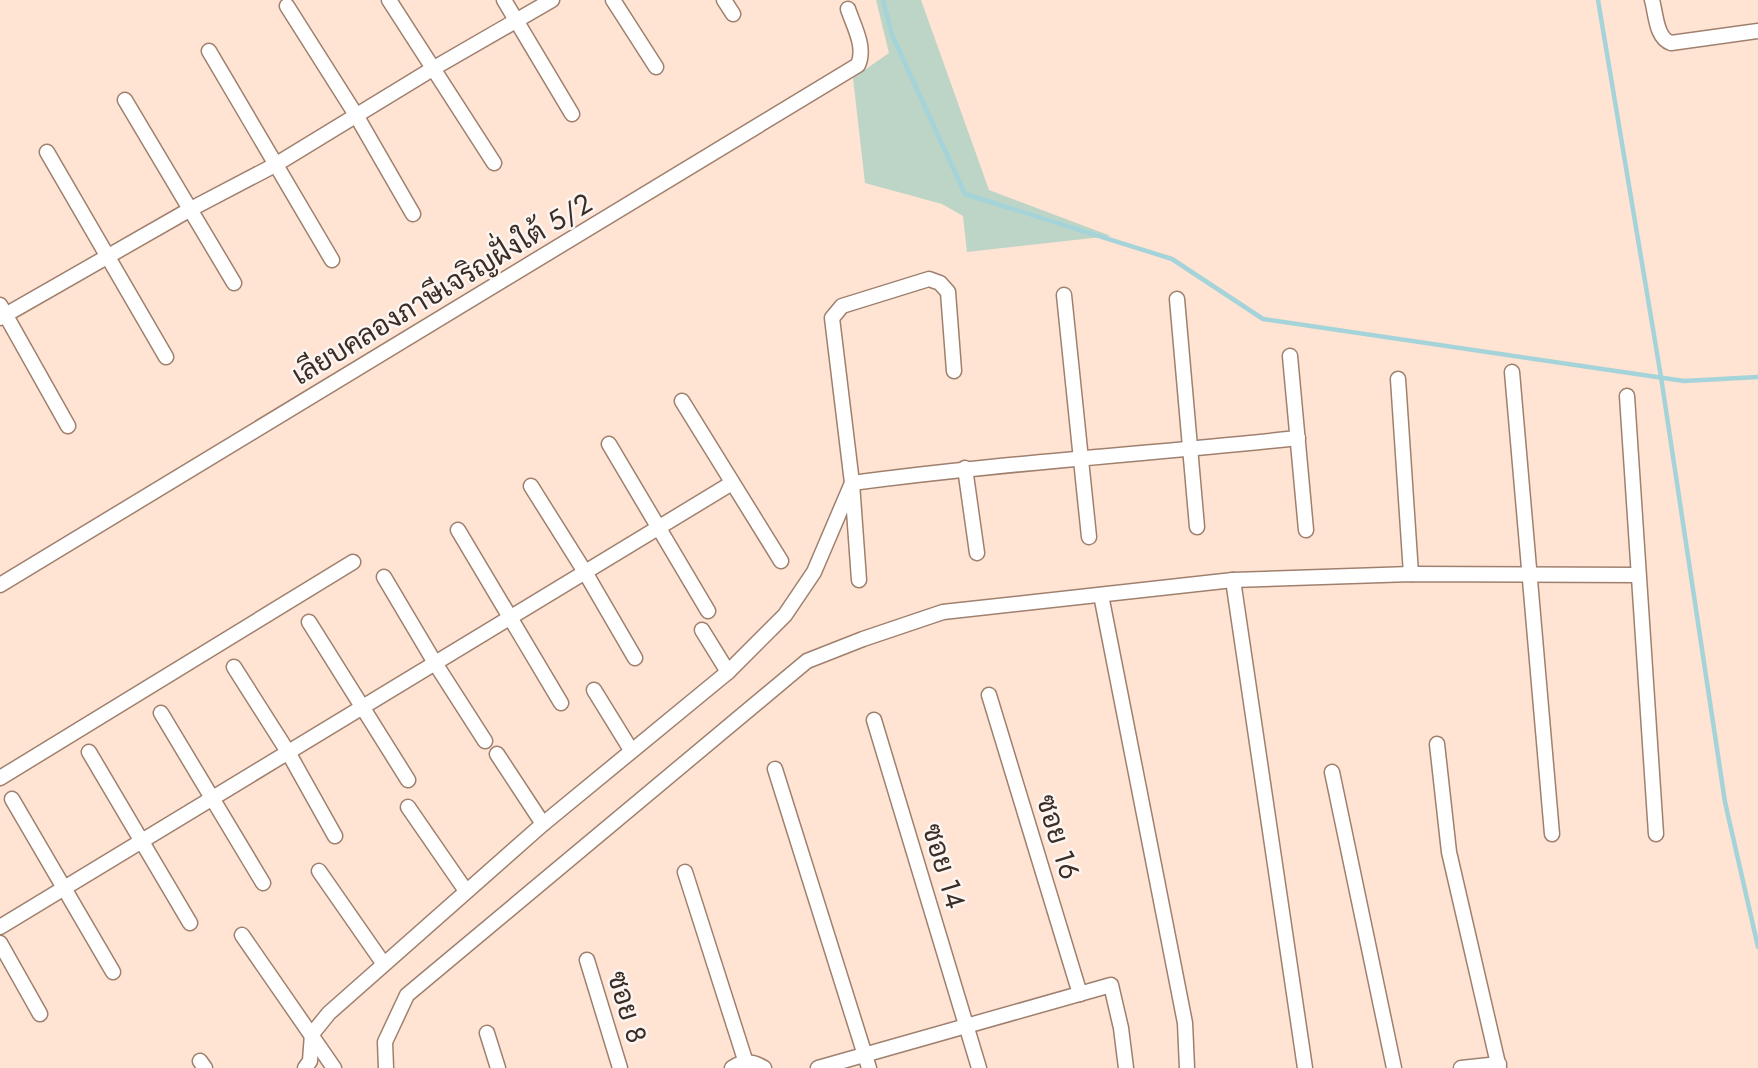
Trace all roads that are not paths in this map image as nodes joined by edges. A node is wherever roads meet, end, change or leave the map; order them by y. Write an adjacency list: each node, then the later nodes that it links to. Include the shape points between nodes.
1 (389, 0): 14 (street)
2 (504, 0): 10 (street)
3 (552, 0): 10 (street)
4 (613, 0): 13 (street)
5 (724, 0): 9 (street)
6 (1652, 0): 11 (street, via 1660,34 1671,43)
7 (287, 6): 17 (street)
8 (848, 9): 60 (street, เลียบคลองภาษีเจริญฝั่งใต้ 5/2, via 861,44 858,65)
9 (733, 14)
10 (517, 21): 14 (street); 16 (street)
11 (1758, 31)
12 (209, 51): 20 (street)
13 (656, 67)
14 (434, 68): 17 (street); 19 (street)
15 (125, 100): 21 (street)
16 (572, 114)
17 (356, 115): 20 (street); 22 (street)
18 (47, 152): 23 (street)
19 (494, 163)
20 (275, 165): 21 (street); 24 (street)
21 (189, 210): 23 (street); 25 (street)
22 (413, 214)
23 (108, 257): 28 (street); 30 (street)
24 (332, 260)
25 (234, 283)
26 (1064, 295): 40 (street)
27 (1177, 299): 39 (street)
28 (2, 313): 36 (street)
29 (1290, 356): 37 (street)
30 (166, 357)
31 (954, 371): 42 (street, via 948,292 940,283 929,279 842,306 832,318 832,332)
32 (1512, 372): 55 (street)
33 (1398, 380): 54 (street)
34 (1627, 396): 56 (street)
35 (682, 401): 43 (street)
36 (68, 426)
37 (1298, 438): 39 (street); 48 (street)
38 (609, 444): 46 (street)
39 (1189, 450): 40 (street); 45 (street)
40 (1081, 459): 41 (street); 49 (street)
41 (965, 468): 42 (street); 50 (street)
42 (852, 482): 58 (street); 69 (street, via 814,572 785,615)
43 (732, 483): 46 (street); 51 (street)
44 (531, 486): 53 (street)
45 (1197, 527)
46 (657, 528): 53 (street); 62 (street)
47 (458, 530): 63 (street)
48 (1306, 530)
49 (1088, 537)
50 (976, 554)
51 (781, 561)
52 (353, 562): 84 (street)
53 (585, 572): 63 (street); 66 (street)
54 (1411, 574): 55 (street); 59 (street)
55 (1530, 575): 56 (street); 90 (street)
56 (1638, 575): 91 (street)
57 (384, 576): 67 (street)
58 (859, 580)
59 (1234, 580): 61 (street); 124 (street)
60 (0, 585)
61 (1101, 595): 116 (street, via 943,612 807,661 407,996 385,1042); 123 (street, via 1185,1023)
62 (708, 611)
63 (510, 617): 67 (street); 72 (street)
64 (309, 622): 73 (street)
65 (702, 630): 69 (street)
66 (635, 658)
67 (435, 663): 73 (street); 76 (street)
68 (234, 667): 80 (street)
69 (727, 673): 78 (street)
70 (594, 690): 78 (street)
71 (989, 695): 106 (street, ซอย 16)
72 (561, 703)
73 (362, 707): 80 (street); 85 (street)
74 (161, 713): 87 (street)
75 (874, 720): 108 (street, ซอย 14)
76 (485, 741)
77 (1437, 744): 113 (street, via 1449,852)
78 (631, 750): 89 (street)
79 (89, 752): 93 (street)
80 (288, 752): 87 (street); 92 (street)
81 (497, 754): 89 (street)
82 (775, 769): 111 (street)
83 (1332, 772): 125 (street)
84 (0, 778)
85 (408, 780)
86 (12, 799): 97 (street)
87 (211, 799): 93 (street); 96 (street)
88 (408, 807): 98 (street)
89 (543, 824): 98 (street)
90 (1552, 834)
91 (1656, 834)
92 (335, 836)
93 (141, 841): 97 (street); 99 (street)
94 (319, 871): 104 (street)
95 (685, 872): 112 (street)
96 (263, 883)
97 (65, 888): 100 (street); 105 (street)
98 (466, 891): 104 (street)
99 (190, 923)
100 (0, 927)
101 (242, 935): 110 (street)
102 (0, 943): 107 (street)
103 (587, 960): 118 (street, ซอย 8)
104 (383, 963): 110 (street)
105 (113, 972)
106 (1080, 994): 108 (street); 122 (street, via 1111,985)
107 (40, 1014)
108 (968, 1027): 111 (street); 121 (street, ซอย 14)
109 (487, 1033): 117 (street)
110 (312, 1034): 114 (street); 115 (street)
111 (867, 1061): 120 (street)
112 (739, 1065): 119 (street)
113 (1499, 1066): 126 (street)
114 (305, 1068)
115 (334, 1068)
116 (386, 1068)
117 (498, 1068)
118 (620, 1068)
119 (764, 1068)
120 (818, 1068)
121 (979, 1068)
122 (1126, 1068)
123 (1186, 1068)
124 (1305, 1068)
125 (1394, 1068)
126 (1461, 1068)

